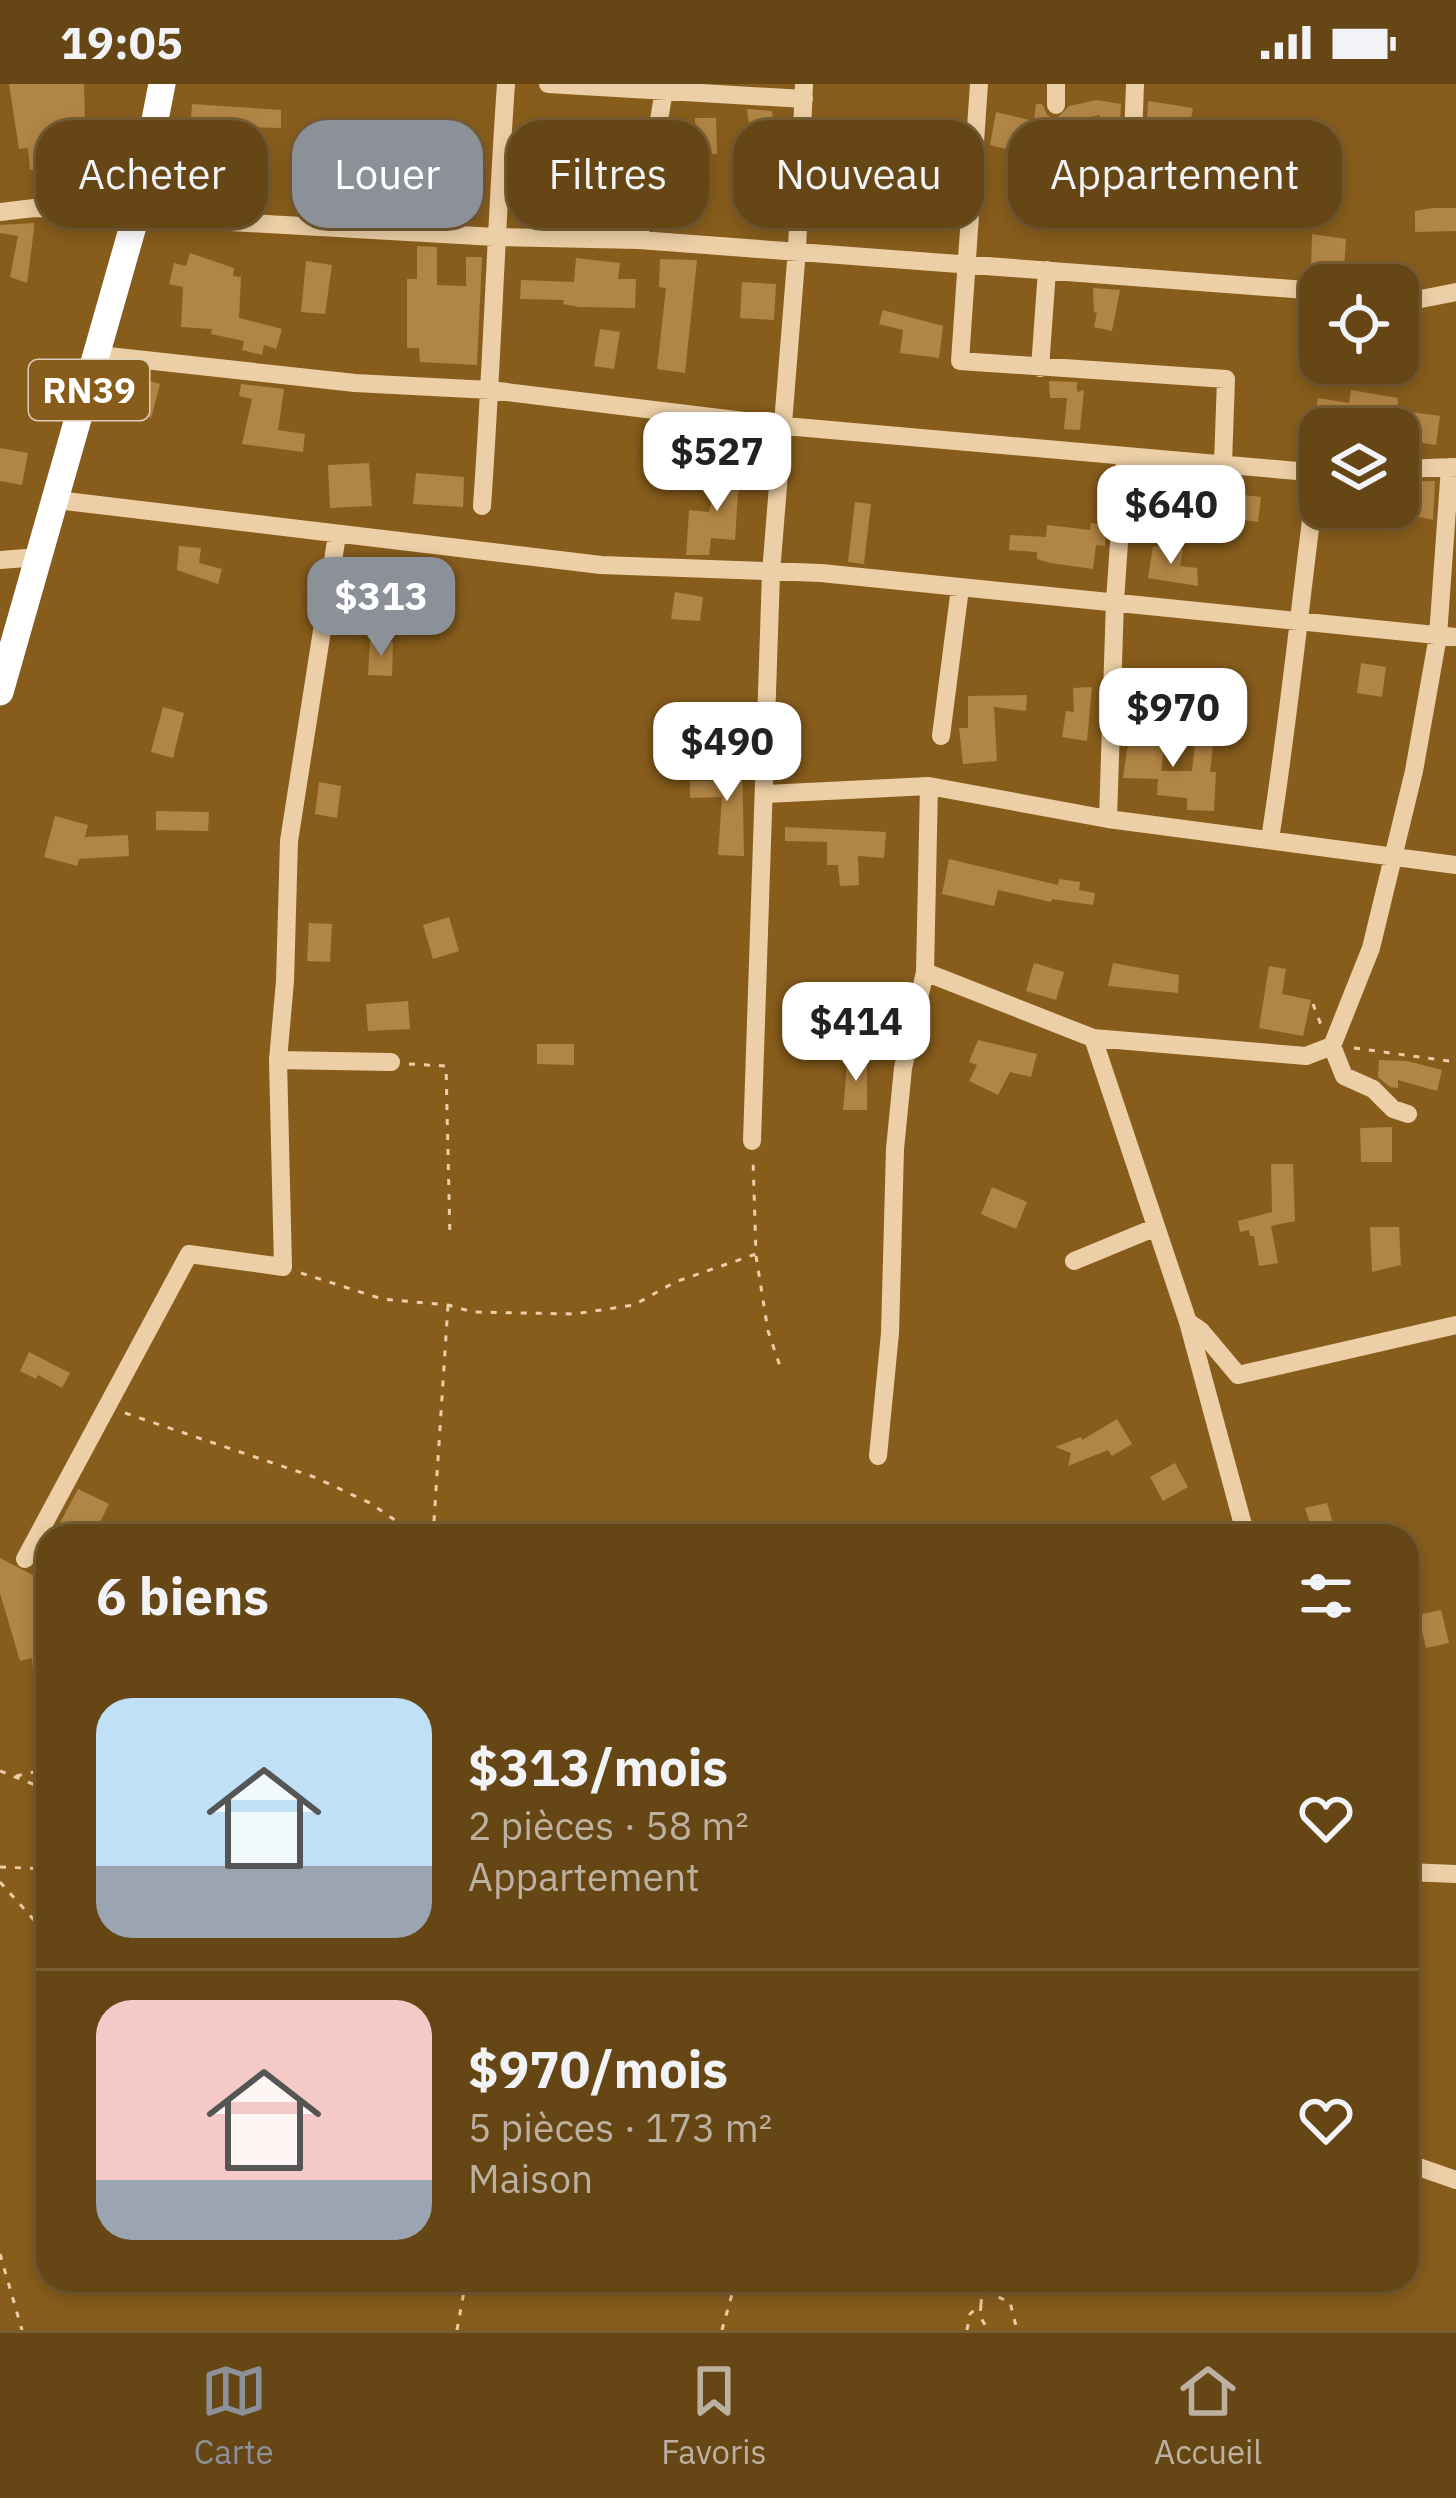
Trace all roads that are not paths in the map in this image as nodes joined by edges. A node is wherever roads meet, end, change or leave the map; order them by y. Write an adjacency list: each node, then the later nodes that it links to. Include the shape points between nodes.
1 (162, 84): 8 (highway, RN39)
2 (506, 84): 14 (street)
3 (548, 84): 6 (street)
4 (979, 84): 17 (street)
5 (1136, 84): 9 (street)
6 (664, 89): 7 (street); 15 (street)
7 (804, 92): 16 (street)
8 (155, 120)
9 (1134, 120)
10 (36, 208): 11 (street)
11 (0, 212)
12 (268, 224): 14 (street)
13 (133, 228): 22 (highway, RN39)
14 (495, 238): 15 (street); 24 (street)
15 (639, 240): 16 (street)
16 (796, 249): 17 (street); 25 (street)
17 (968, 264): 18 (street); 23 (street, via 960,362)
18 (1047, 270): 19 (street); 23 (street)
19 (1299, 289)
20 (1456, 292): 21 (street)
21 (1419, 299)
22 (100, 355): 24 (street); 31 (highway, RN39)
23 (1040, 368): 27 (street, via 1226,379)
24 (490, 390): 25 (street); 32 (street)
25 (784, 426): 26 (street); 37 (street)
26 (1125, 456): 27 (street); 39 (street)
27 (1223, 464): 30 (street)
28 (1453, 467): 29 (street); 41 (street)
29 (1419, 468)
30 (1299, 471)
31 (57, 500): 34 (street); 35 (highway, RN39)
32 (482, 506)
33 (1311, 528): 40 (street)
34 (337, 535): 37 (street, via 601,565); 53 (street, via 289,841)
35 (39, 557): 36 (street); 42 (highway, RN39)
36 (0, 560)
37 (771, 573): 38 (street); 45 (street)
38 (960, 588): 39 (street); 43 (street)
39 (1115, 601): 40 (street); 46 (street)
40 (1297, 620): 41 (street); 47 (street)
41 (1447, 636): 48 (street)
42 (0, 692)
43 (941, 736)
44 (929, 786): 45 (street); 46 (street); 50 (street)
45 (766, 794): 56 (street)
46 (1108, 819): 47 (street)
47 (1270, 839): 48 (street)
48 (1396, 856): 49 (street); 52 (street)
49 (1456, 866)
50 (925, 972): 51 (street); 61 (street, via 897,1129)
51 (1094, 1038): 52 (street, via 1306,1056); 57 (street)
52 (1332, 1046): 55 (street, via 1344,1076)
53 (278, 1060): 54 (street); 62 (street, via 283,1268 189,1254)
54 (391, 1062)
55 (1408, 1114)
56 (752, 1141)
57 (1154, 1228): 58 (street); 59 (street)
58 (1075, 1262)
59 (1188, 1322): 60 (street, via 1238,1375); 63 (street)
60 (1456, 1325)
61 (878, 1456)
62 (44, 1524)
63 (1243, 1524)
64 (36, 1538): 65 (street)
65 (25, 1559)
66 (1419, 1872): 67 (street)
67 (1456, 1874)
68 (1419, 2167): 69 (street)
69 (1456, 2180)

